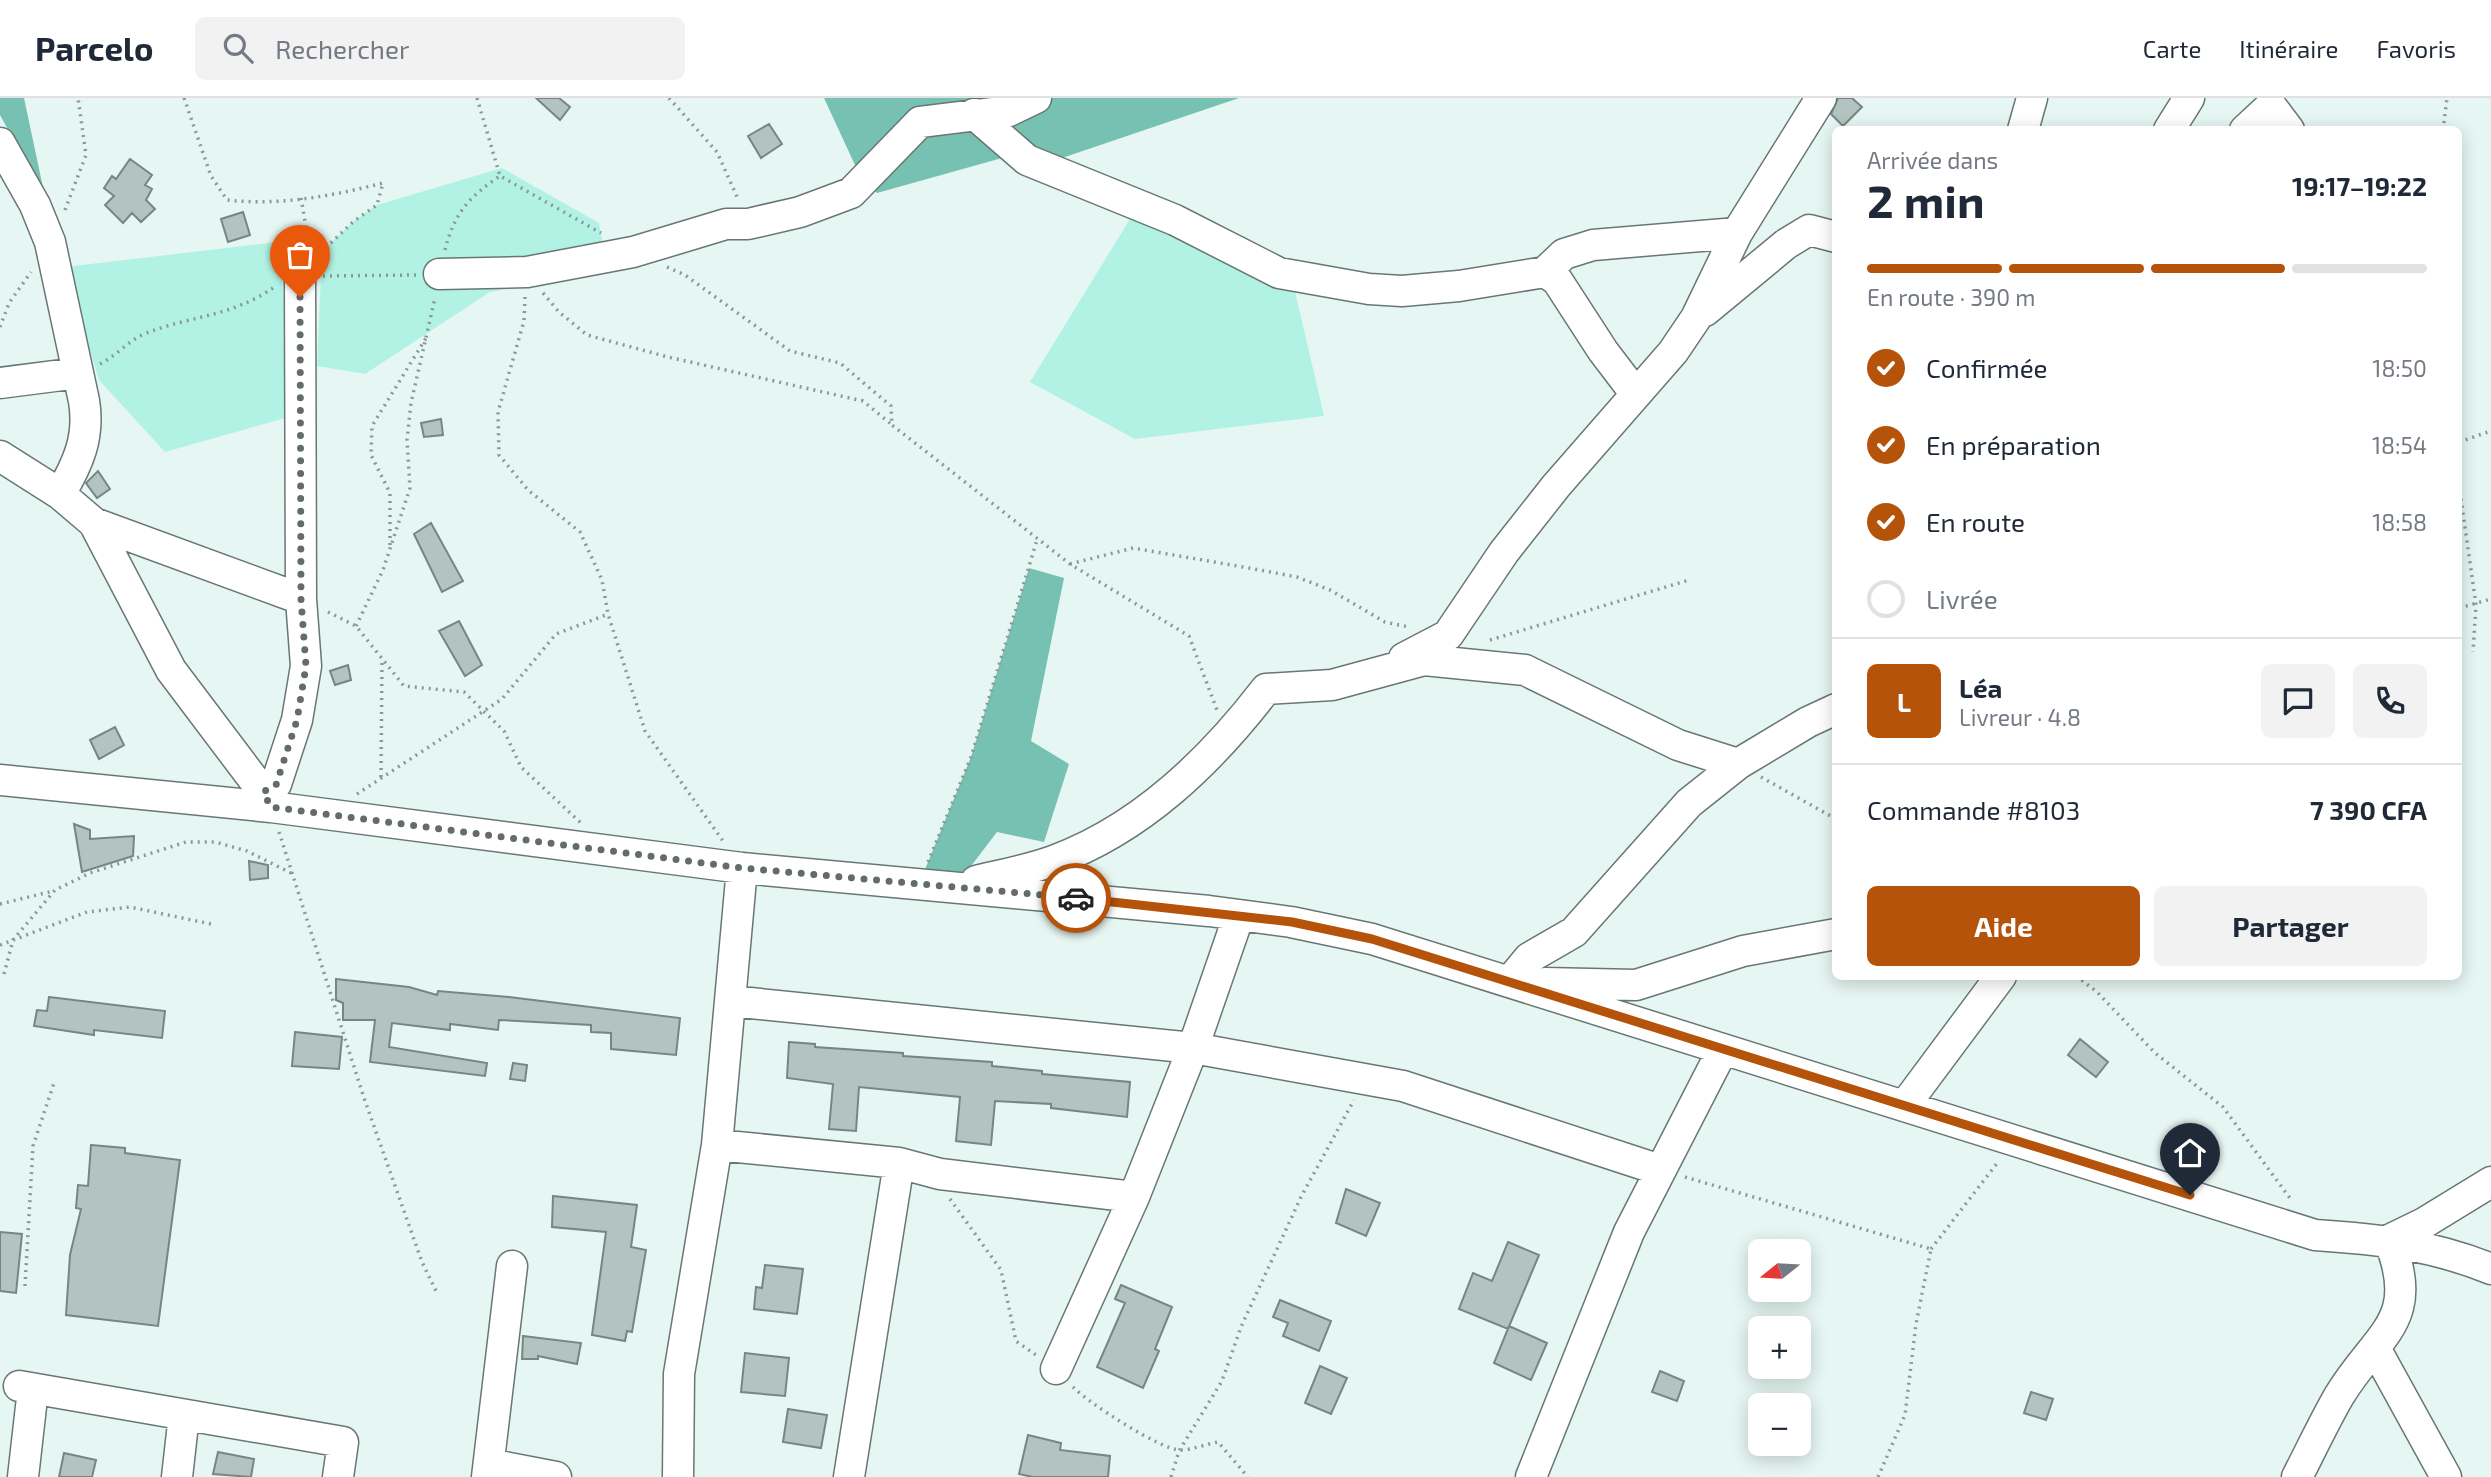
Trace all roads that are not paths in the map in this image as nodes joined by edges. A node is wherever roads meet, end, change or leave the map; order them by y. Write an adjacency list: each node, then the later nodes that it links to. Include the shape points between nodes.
1 (1036, 98): 5 (street, via 1009,111)
2 (1821, 98): 11 (street)
3 (2032, 98): 6 (street)
4 (2189, 98): 7 (street)
5 (974, 114): 14 (street, via 1027,160 1175,220 1279,273 1402,291); 15 (street, via 920,122 851,193 800,212 748,225 726,224 634,252 527,272)
6 (2024, 126)
7 (2172, 126)
8 (2249, 126): 9 (street, via 2271,106)
9 (2286, 126)
10 (0, 143): 17 (street, via 50,242)
11 (1737, 233): 14 (street, via 1593,245 1564,254); 16 (street)
12 (1832, 236): 16 (street, via 1809,230)
13 (302, 270): 23 (street)
14 (1545, 272): 19 (street, via 1557,280)
15 (439, 274)
16 (1696, 318): 19 (street, via 1673,352)
17 (78, 373): 18 (street); 21 (street, via 87,422 78,463)
18 (0, 383)
19 (1634, 393): 24 (street, via 1504,552 1448,635)
20 (0, 456): 21 (street)
21 (60, 494): 22 (street)
22 (94, 523): 23 (street); 28 (street, via 171,670)
23 (301, 599): 28 (street, via 306,666 297,720)
24 (1369, 676): 26 (street, via 1424,660 1525,670 1678,744); 30 (street, via 1332,685 1266,689 1206,761 1152,807 1107,836 1054,861)
25 (1832, 711): 26 (street)
26 (1738, 764): 34 (street, via 1689,803 1574,932 1529,958)
27 (0, 780): 28 (street)
28 (267, 799): 29 (street, via 324,814)
29 (742, 868): 30 (street); 35 (street)
30 (955, 887): 31 (street)
31 (1239, 915): 34 (street, via 1372,939); 36 (street)
32 (1832, 935): 34 (street, via 1743,951 1636,985)
33 (1998, 980): 38 (street)
34 (1509, 982): 37 (street)
35 (730, 1001): 36 (street); 39 (street)
36 (1193, 1048): 41 (street, via 1403,1086); 43 (street)
37 (1722, 1051): 38 (street); 41 (street)
38 (1906, 1105): 44 (street, via 2315,1235)
39 (717, 1145): 40 (street); 55 (street, via 678,1374)
40 (899, 1163): 43 (street, via 940,1174); 56 (street)
41 (1660, 1170): 57 (street, via 1629,1232)
42 (2491, 1182): 44 (street)
43 (1134, 1197): 48 (street)
44 (2389, 1240): 46 (street, via 2455,1254); 47 (street, via 2398,1260 2402,1296 2393,1325)
45 (512, 1266): 50 (street)
46 (2491, 1269)
47 (2375, 1348): 58 (street, via 2340,1395); 59 (street)
48 (1056, 1369)
49 (184, 1415): 51 (street, via 26,1388); 52 (street); 53 (street, via 343,1442)
50 (488, 1471): 54 (street)
51 (23, 1477)
52 (177, 1477)
53 (338, 1477)
54 (556, 1477)
55 (678, 1477)
56 (849, 1477)
57 (1531, 1477)
58 (2297, 1477)
59 (2446, 1477)

